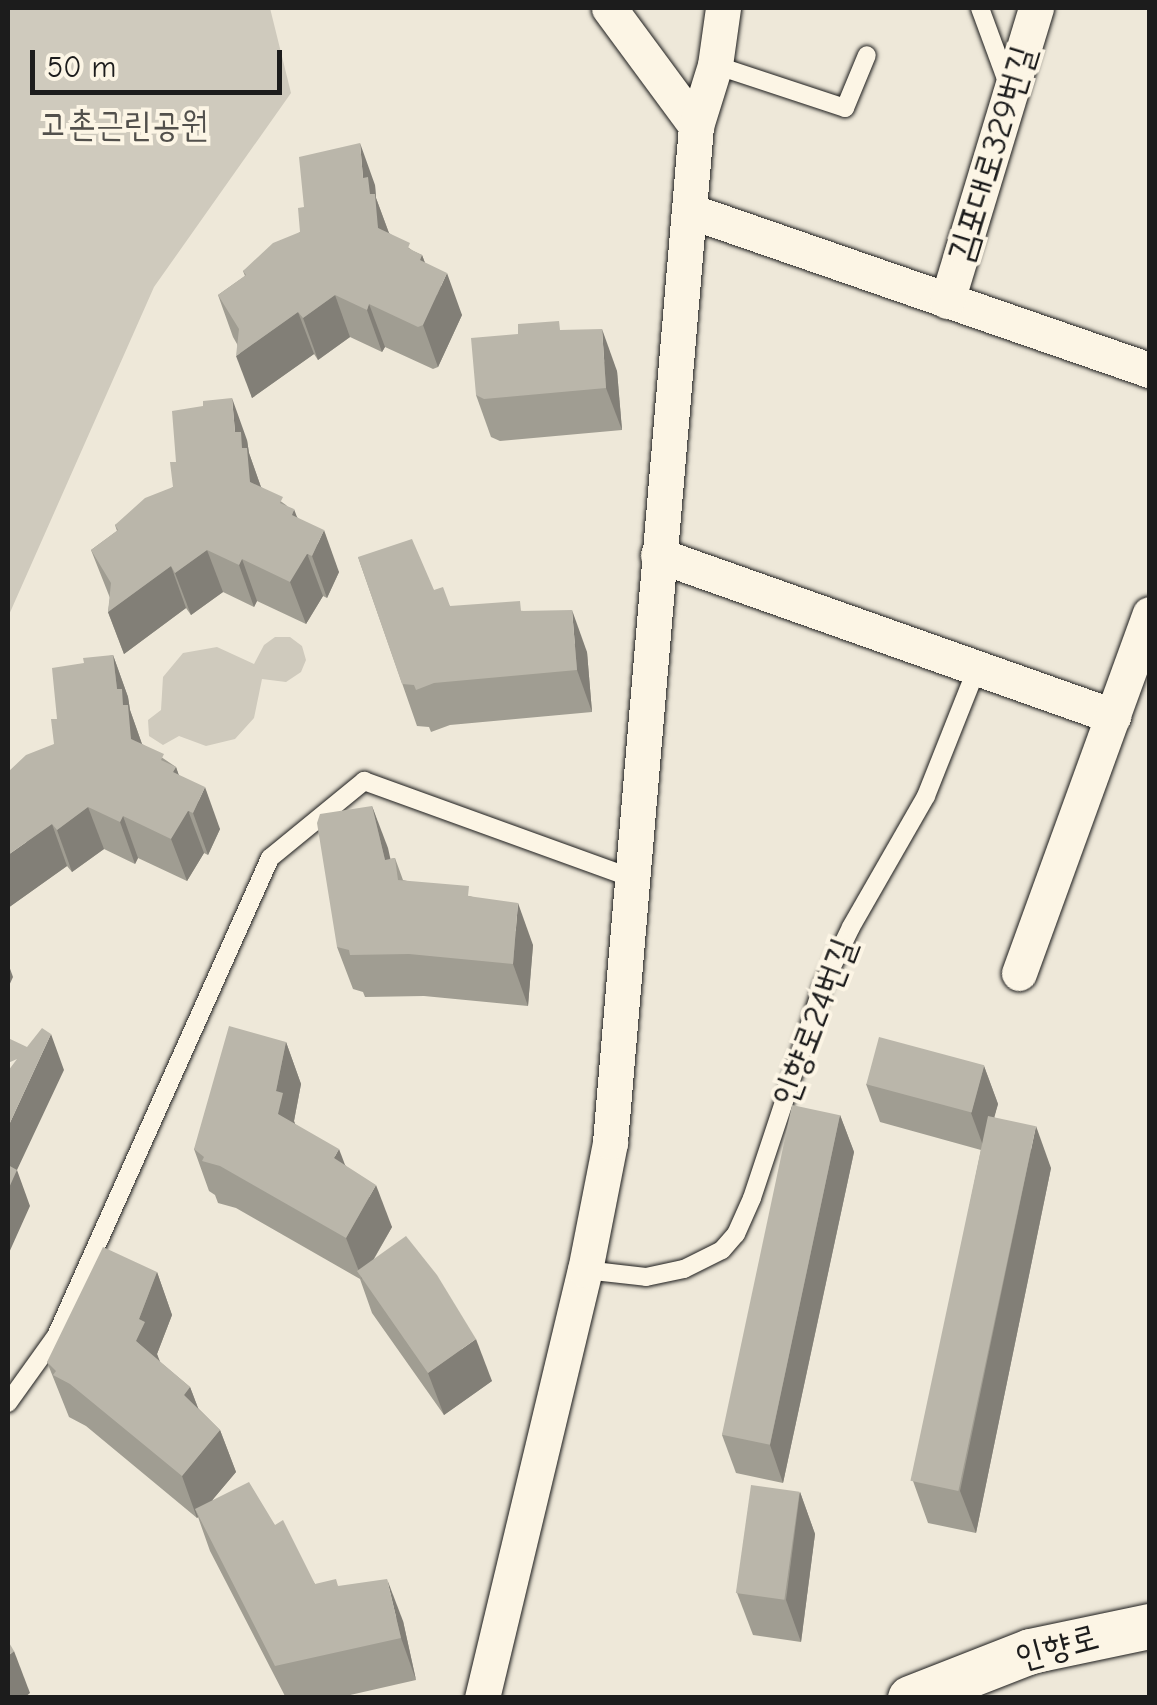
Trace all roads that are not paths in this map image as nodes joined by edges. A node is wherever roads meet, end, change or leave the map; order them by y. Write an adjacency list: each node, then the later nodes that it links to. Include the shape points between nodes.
1 (609, 8): 8 (street)
2 (723, 8): 6 (street)
3 (980, 8): 7 (lane)
4 (1036, 8): 7 (street, 김포대로329번길)
5 (867, 55): 6 (lane, via 845,108)
6 (714, 65): 8 (street)
7 (1010, 91): 10 (street, 김포대로329번길)
8 (696, 126): 9 (street)
9 (690, 211): 10 (street); 12 (street)
10 (948, 300): 11 (street)
11 (1150, 370)
12 (658, 555): 14 (street); 16 (street)
13 (1150, 614): 15 (street)
14 (977, 668): 15 (street); 18 (lane, 인향로24번길, via 926,796 823,986 736,1234 722,1250 684,1269 646,1276)
15 (1113, 716): 17 (street)
16 (629, 877): 18 (street, via 619,1062); 19 (lane, via 364,781 270,858 56,1336)
17 (1020, 973)
18 (585, 1270): 21 (street)
19 (8, 1404)
20 (1150, 1626): 22 (street, 인향로, via 1030,1651)
21 (482, 1698)
22 (910, 1698)

